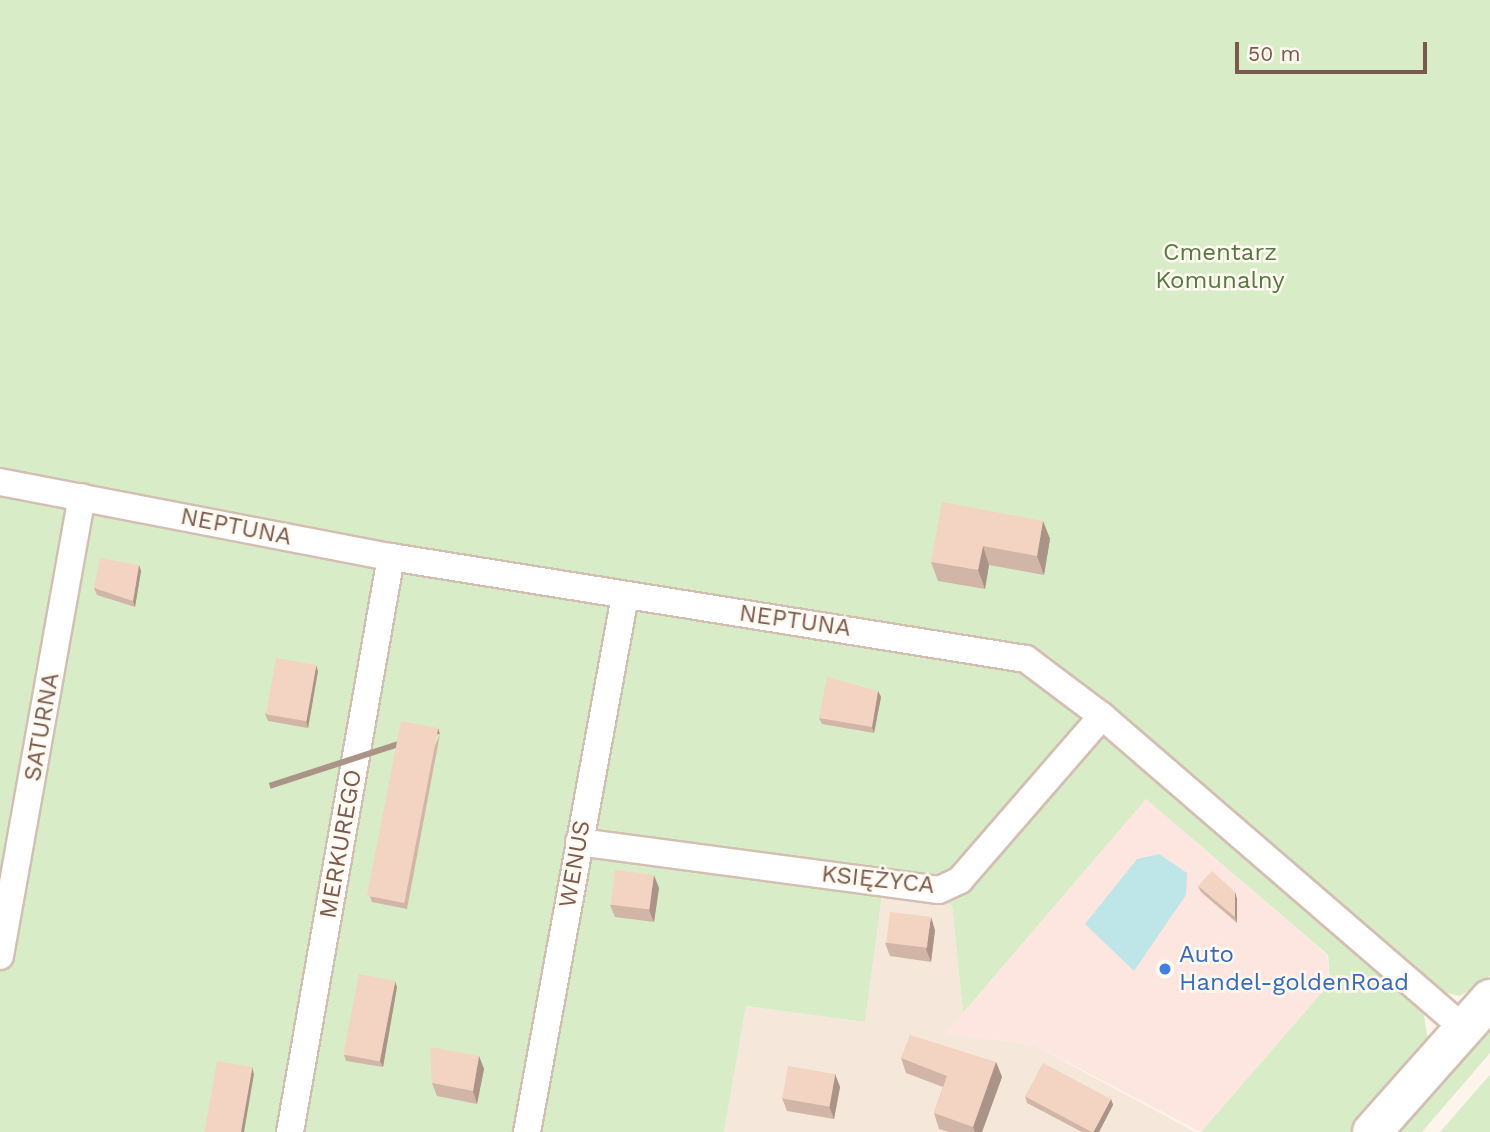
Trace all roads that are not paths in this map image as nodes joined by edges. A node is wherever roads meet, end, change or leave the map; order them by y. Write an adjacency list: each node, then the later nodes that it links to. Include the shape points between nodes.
1 (0, 482): 2 (street, NEPTUNA)
2 (82, 497): 3 (street, NEPTUNA); 7 (street, SATURNA)
3 (391, 556): 4 (street, NEPTUNA); 10 (street, MERKUREGO)
4 (625, 596): 5 (street, NEPTUNA, via 1013,656 1055,676); 6 (street, WENUS)
5 (1102, 716): 6 (street, KSIĘŻYCA, via 960,880 939,890); 9 (street, NEPTUNA)
6 (579, 842): 11 (street, WENUS)
7 (0, 956)
8 (1490, 999): 9 (street)
9 (1464, 1029): 12 (street)
10 (290, 1132)
11 (527, 1132)
12 (1372, 1132)

